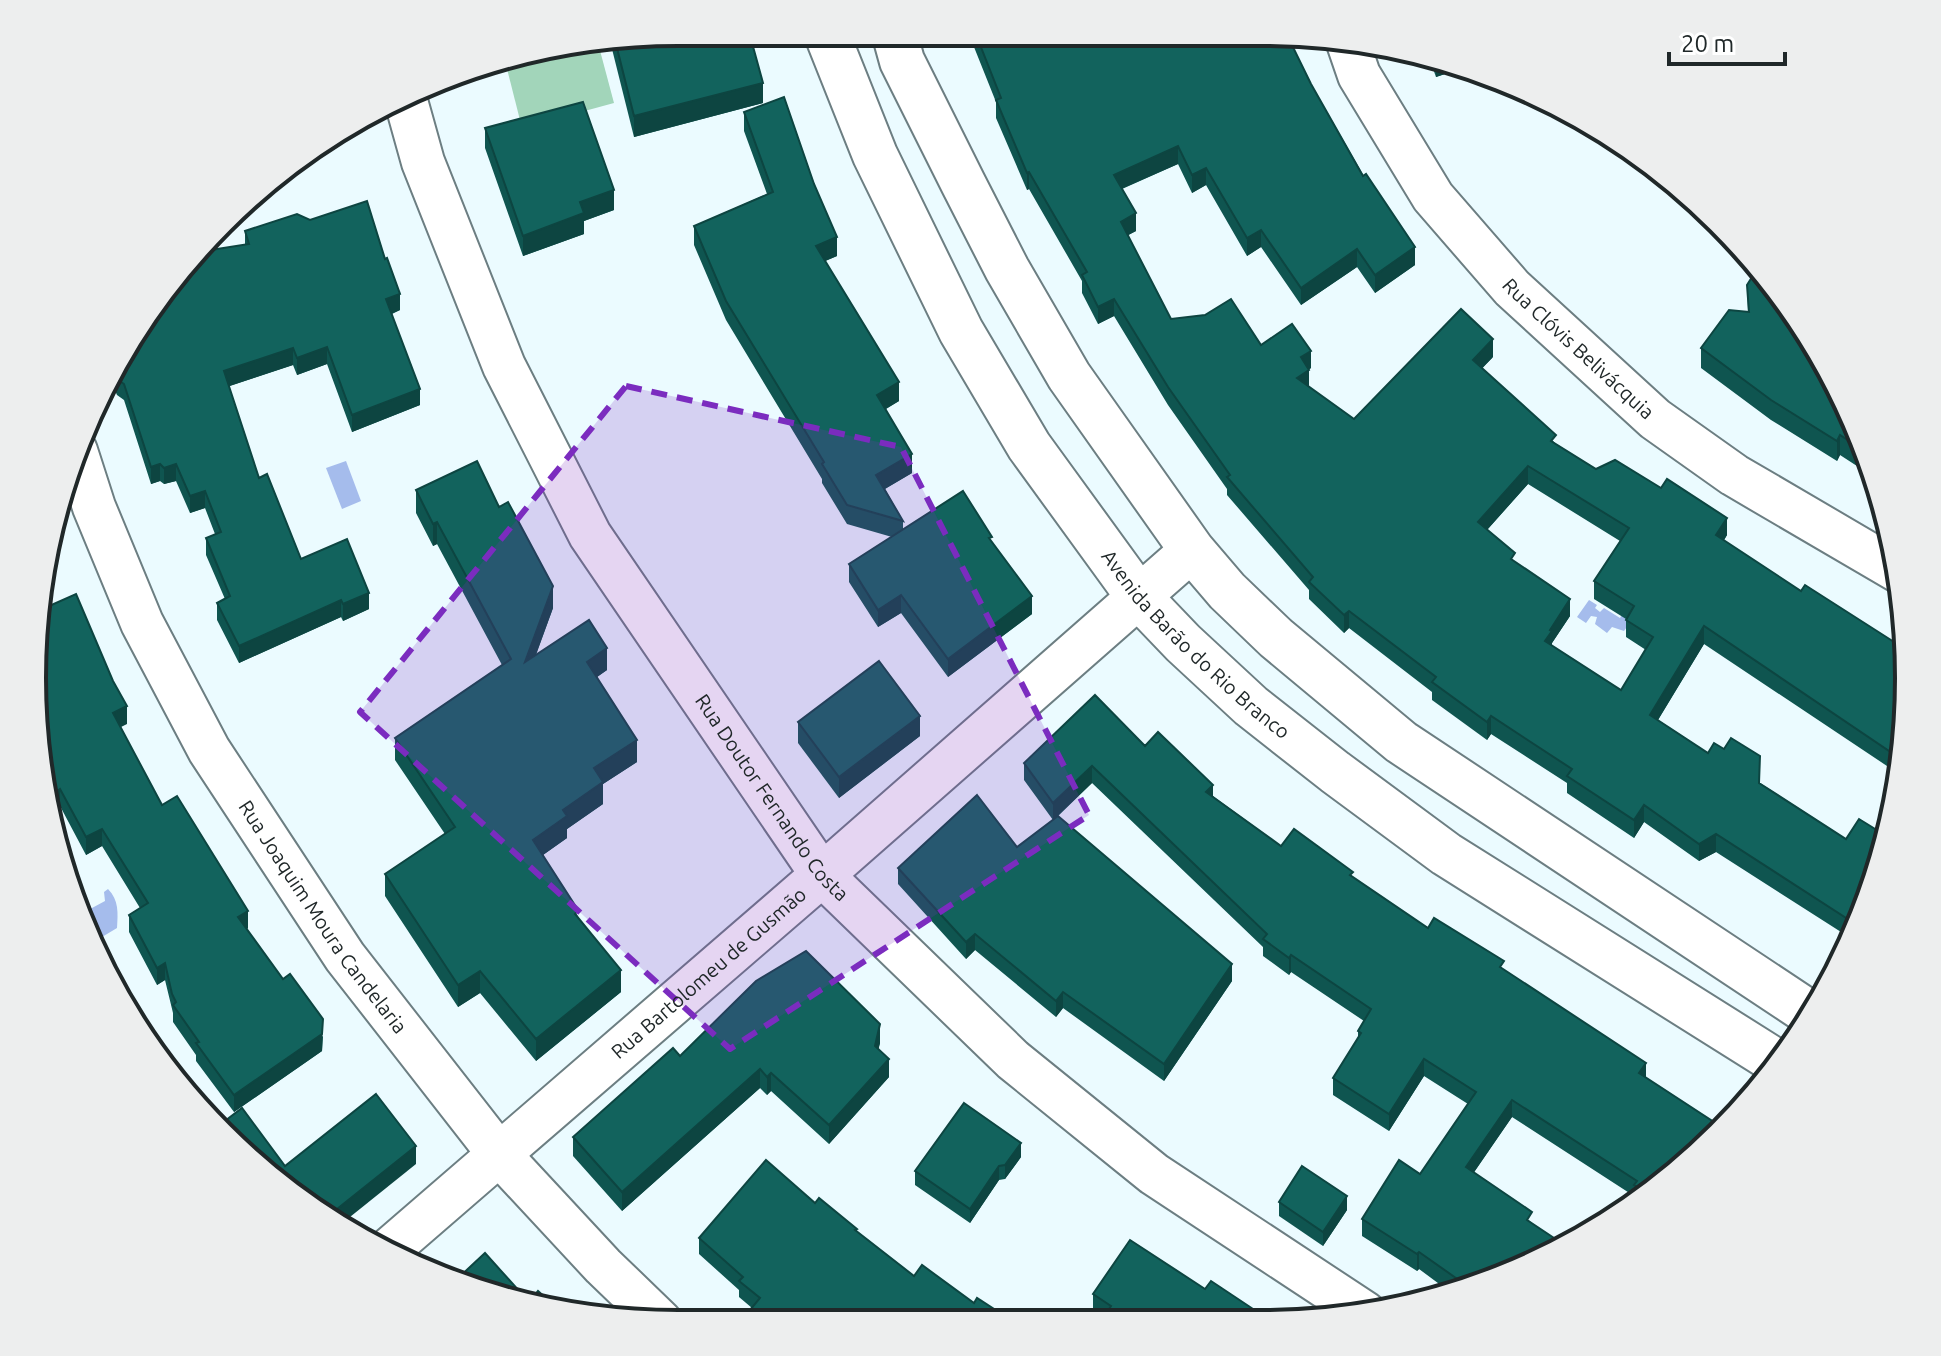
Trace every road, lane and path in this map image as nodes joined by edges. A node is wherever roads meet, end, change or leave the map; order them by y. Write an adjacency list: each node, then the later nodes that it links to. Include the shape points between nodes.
1 (832, 46): 8 (main road, Avenida Barão do Rio Branco, via 875,155 961,331 1029,446)
2 (898, 46): 6 (main road, via 1007,269 1069,376)
3 (1351, 52): 7 (street, Rua Clóvis Belivácquia, via 1359,75 1433,197 1512,288 1655,419 1734,475)
4 (408, 107): 9 (street, Rua Doutor Fernando Costa, via 423,162 504,366 590,535)
5 (82, 470): 12 (street, Rua Joaquim Moura Candelaria, via 142,623 209,750 345,957)
6 (1192, 550): 8 (street, Rua Bartolomeu de Gusmão); 10 (main road, via 1276,638 1401,742)
7 (1884, 563)
8 (1138, 596): 9 (street, Rua Bartolomeu de Gusmão); 11 (main road, Avenida Barão do Rio Branco, via 1251,706 1433,845)
9 (822, 875): 12 (street, Rua Bartolomeu de Gusmão); 14 (street, Rua Doutor Fernando Costa, via 1013,1060 1154,1174)
10 (1801, 1008)
11 (1768, 1057)
12 (498, 1153): 13 (street, Rua Bartolomeu de Gusmão); 15 (street, Rua Joaquim Moura Candelaria)
13 (396, 1244)
14 (1351, 1304)
15 (648, 1309)

